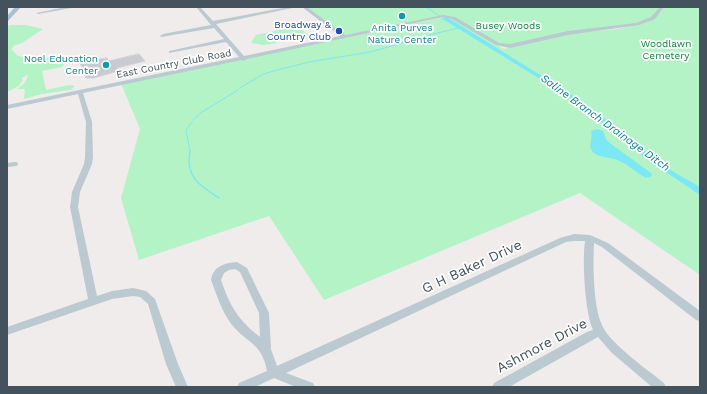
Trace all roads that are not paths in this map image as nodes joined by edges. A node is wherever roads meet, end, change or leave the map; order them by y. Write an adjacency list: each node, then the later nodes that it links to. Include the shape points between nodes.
1 (18, 7): 10 (main road)
2 (76, 7): 8 (street)
3 (198, 7): 11 (street)
4 (295, 7): 9 (street)
5 (304, 7): 13 (street)
6 (662, 7): 13 (street, East Country Club Road, via 653,18 637,24 568,33 510,46 498,44 452,17 438,17)
7 (253, 10): 9 (street)
8 (38, 14)
9 (258, 14): 11 (street)
10 (7, 19)
11 (213, 24): 12 (street); 14 (street)
12 (163, 36)
13 (344, 37): 16 (street, East Country Club Road)
14 (226, 40): 15 (street); 16 (street)
15 (171, 52)
16 (244, 59): 17 (street, East Country Club Road)
17 (80, 92): 18 (street, East Country Club Road); 20 (street, via 89,122 88,164 76,192 74,207)
18 (7, 107)
19 (590, 238): 21 (street, G H Baker Drive, via 614,251); 23 (street, via 588,244 592,305); 25 (street, G H Baker Drive, via 576,236 563,240)
20 (93, 301): 22 (street); 26 (street, via 126,292 137,292 149,298)
21 (700, 317)
22 (7, 332)
23 (600, 332): 29 (street, Ashmore Drive); 30 (street)
24 (266, 348): 24 (street, via 264,313 253,286 240,266 224,268 218,272 216,280 231,315); 25 (street)
25 (273, 373): 27 (street, G H Baker Drive); 28 (street)
26 (182, 387)
27 (243, 387)
28 (309, 387)
29 (498, 387)
30 (660, 387)

